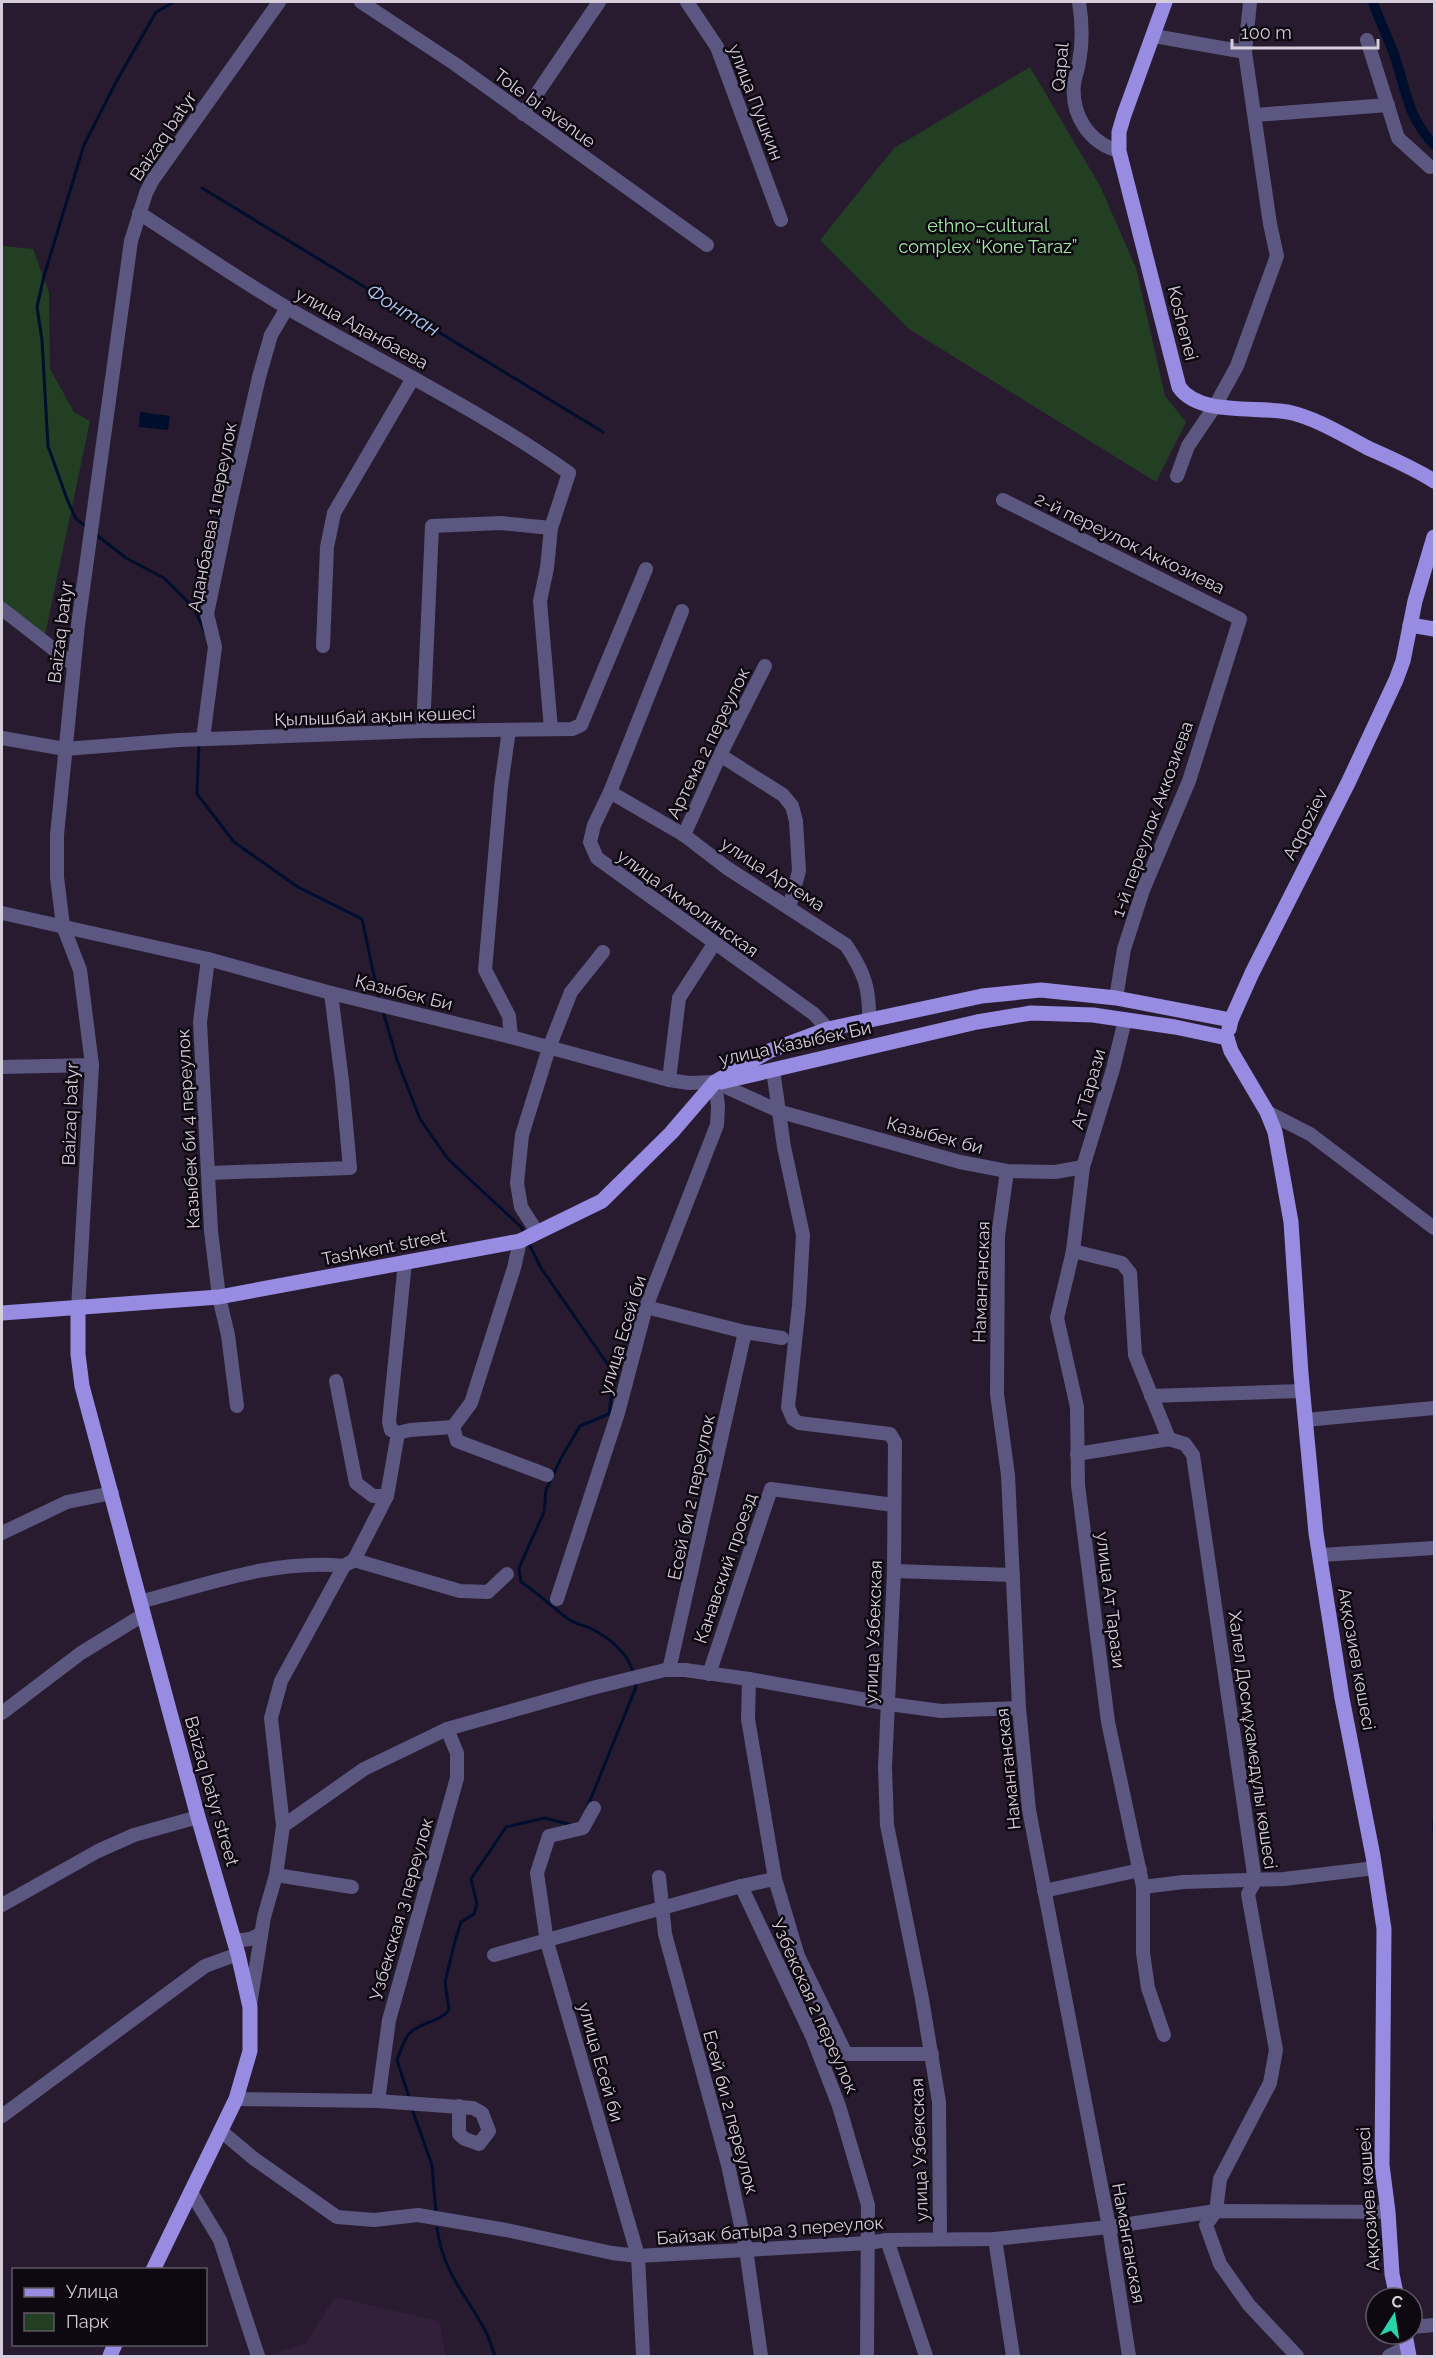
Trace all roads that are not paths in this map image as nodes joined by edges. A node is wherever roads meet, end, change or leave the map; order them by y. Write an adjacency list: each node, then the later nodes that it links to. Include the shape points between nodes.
1 (279, 2): 16 (street, Baizaq batyr, via 152,181)
2 (361, 2): 12 (street, Tole bi avenue)
3 (599, 2): 12 (street)
4 (687, 2): 17 (street, улица Пушкин, via 717,47)
5 (1079, 2): 14 (street, Qapal, via 1082,21 1074,85 1075,111 1097,141)
6 (1165, 2): 8 (main road, Koshenei)
7 (1250, 2): 10 (street)
8 (1154, 36): 10 (street); 14 (main road, Koshenei, via 1124,114)
9 (1367, 40): 11 (street)
10 (1245, 52): 13 (street)
11 (1388, 105): 13 (street); 15 (street, via 1398,138)
12 (523, 114): 18 (street, Tole bi avenue)
13 (1255, 115): 21 (street, via 1276,256 1237,366)
14 (1119, 151): 21 (main road, Koshenei, via 1179,387 1190,399)
15 (1430, 167)
16 (139, 213): 19 (street, улица Аданбаева); 34 (street, Baizaq batyr, via 131,241)
17 (781, 220)
18 (707, 245)
19 (287, 308): 20 (street, улица Аданбаева); 40 (street, Аданбаева 1 переулок, via 271,335 207,614 215,647)
20 (413, 378): 25 (street, улица Аданбаева, via 568,472); 33 (street, via 334,513 327,547)
21 (1215, 406): 22 (street, via 1188,446); 23 (main road, Koshenei, via 1291,413)
22 (1177, 476)
23 (1434, 481)
24 (1003, 500): 30 (street, 2-й переулок Аккозиева)
25 (551, 528): 36 (street, via 540,601); 38 (street, via 501,523 432,526)
26 (1434, 537): 31 (main road, Aqqoziev)
27 (646, 569): 36 (street, Қылышбай ақын көшесі, via 580,725)
28 (2, 609): 34 (street)
29 (682, 611): 43 (street, улица Акмолинская)
30 (1240, 619): 53 (street, 1-й переулок Аккозиева, via 1189,781 1133,920)
31 (1410, 625): 32 (main road); 55 (main road, Aqqoziev, via 1396,680)
32 (1434, 629)
33 (323, 646)
34 (74, 665): 41 (street, Baizaq batyr)
35 (765, 666): 42 (street, Артема 2 переулок)
36 (551, 729): 37 (street, Қылышбай ақын көшесі)
37 (509, 730): 38 (street, Қылышбай ақын көшесі); 59 (street, via 485,970 509,1016)
38 (423, 731): 40 (street, Қылышбай ақын көшесі)
39 (2, 738): 41 (street, Қылышбай ақын көшесі)
40 (203, 740): 41 (street, Қылышбай ақын көшесі)
41 (65, 749): 47 (street, Baizaq batyr, via 57,836)
42 (720, 755): 44 (street, Артема 2 переулок); 45 (street, via 783,795 792,806 798,871)
43 (610, 792): 44 (street, улица Артема); 48 (street, улица Акмолинская, via 590,842 597,858)
44 (684, 835): 45 (street, улица Артема)
45 (789, 908): 56 (street, улица Артема, via 846,945 870,995)
46 (2, 913): 47 (street)
47 (63, 926): 50 (street, Қазыбек Би); 62 (street, Baizaq batyr, via 80,970)
48 (714, 944): 58 (street, улица Акмолинская, via 814,1014); 65 (street, via 679,998)
49 (603, 952): 61 (street, via 571,992)
50 (208, 959): 51 (street, Қазыбек Би); 71 (street, Казыбек би 4 переулок, via 200,1022)
51 (331, 993): 59 (street, Қазыбек Би); 71 (street, via 350,1168)
52 (972, 998): 53 (main road, улица Казыбек Би, via 1041,990); 56 (main road, улица Казыбек Би); 57 (main road)
53 (1116, 998): 55 (main road, улица Казыбек Би)
54 (1125, 1020): 57 (main road, улица Казыбек Би, via 1031,1013); 60 (main road, улица Казыбек Би); 69 (street, Ат Тарази)
55 (1231, 1020): 60 (main road, Aqqoziev)
56 (870, 1021): 58 (main road, улица Казыбек Би)
57 (977, 1022): 64 (main road, улица Казыбек Би)
58 (828, 1029): 66 (main road, улица Казыбек Би, via 769,1051)
59 (511, 1037): 61 (street, Қазыбек Би)
60 (1227, 1038): 68 (main road, Аққозиев көшесі)
61 (549, 1048): 65 (street, Қазыбек Би); 73 (street, via 522,1135 518,1183 521,1207)
62 (92, 1065): 63 (street); 79 (street, Baizaq batyr)
63 (2, 1067)
64 (773, 1070): 66 (main road, улица Казыбек Би); 67 (street)
65 (669, 1080): 66 (street, Қазыбек Би)
66 (715, 1082): 67 (street, Казыбек би); 73 (main road, Tashkent street, via 671,1133 602,1201); 78 (street, улица Есей би, via 717,1125)
67 (781, 1112): 70 (street, Казыбек би, via 960,1162); 96 (street, улица Узбекская, via 784,1147 803,1235 788,1407 799,1423 890,1434 894,1438)
68 (1267, 1112): 72 (street, via 1310,1134); 84 (main road, Аққозиев көшесі, via 1280,1152 1291,1222)
69 (1083, 1167): 70 (street, Казыбек би, via 1055,1172); 75 (street, улица Ат Тарази)
70 (1007, 1171): 103 (street, Наманганская, via 998,1236 997,1394 1008,1475)
71 (207, 1173): 77 (street, Казыбек би 4 переулок)
72 (1434, 1228)
73 (537, 1232): 74 (main road, Tashkent street)
74 (520, 1240): 76 (main road, Tashkent street); 89 (street, via 471,1403)
75 (1073, 1251): 85 (street, via 1122,1263 1130,1273 1135,1355); 92 (street, улица Ат Тарази, via 1058,1318 1077,1407)
76 (405, 1262): 77 (main road, Tashkent street); 90 (street, via 389,1422 391,1430)
77 (219, 1297): 79 (main road, Tashkent street); 86 (street)
78 (646, 1307): 81 (street); 104 (street, улица Есей би, via 618,1413)
79 (78, 1309): 80 (main road, Tashkent street); 94 (main road, Baizaq batyr street, via 82,1386)
80 (2, 1313)
81 (745, 1332): 82 (street); 106 (street, Есей би 2 переулок)
82 (782, 1338)
83 (336, 1380): 95 (street, via 356,1483 373,1496)
84 (1302, 1392): 85 (street); 88 (main road, Аққозиев көшесі)
85 (1150, 1396): 91 (street)
86 (237, 1406)
87 (1434, 1408): 88 (street)
88 (1305, 1420): 99 (main road, Аққозиев көшесі)
89 (453, 1427): 90 (street); 93 (street, via 457,1441)
90 (399, 1433): 95 (street)
91 (1169, 1439): 92 (street); 121 (street, Халел Досмұхамедұлы көшесі, via 1185,1444 1193,1455)
92 (1077, 1454): 117 (street, улица Ат Тарази, via 1108,1722)
93 (547, 1475)
94 (112, 1493): 97 (street, via 67,1502); 105 (main road, Baizaq batyr street)
95 (387, 1496): 100 (street)
96 (894, 1505): 101 (street, улица Узбекская); 107 (street, Канавский проезд, via 771,1489)
97 (2, 1533)
98 (1434, 1548): 99 (street)
99 (1320, 1555): 116 (main road, Аққозиев көшесі, via 1342,1698)
100 (349, 1563): 102 (street, via 460,1590 488,1592); 105 (street, via 291,1565 245,1574); 115 (street, via 281,1681 271,1718)
101 (894, 1571): 103 (street); 109 (street, улица Узбекская)
102 (507, 1574)
103 (1013, 1575): 110 (street, Наманганская)
104 (557, 1599)
105 (142, 1609): 111 (street); 114 (main road, Baizaq batyr street)
106 (669, 1670): 107 (street); 112 (street)
107 (709, 1674): 108 (street)
108 (749, 1679): 109 (street); 120 (street, Узбекская 2 переулок, via 748,1719)
109 (889, 1704): 110 (street, via 941,1711); 134 (street, улица Узбекская, via 887,1825)
110 (1019, 1708): 125 (street, Наманганская, via 1029,1810)
111 (2, 1713)
112 (447, 1729): 115 (street, via 364,1769); 136 (street, Узбекская 3 переулок, via 457,1753 456,1778 389,2019)
113 (594, 1808): 129 (street, улица Есей би, via 583,1828 549,1836 537,1873)
114 (198, 1817): 126 (street, via 134,1835 98,1851); 130 (main road, Baizaq batyr street)
115 (283, 1826): 118 (street)
116 (1375, 1868): 121 (street); 142 (main road, Аққозиев көшесі, via 1384,1929 1382,2165)
117 (1140, 1870): 124 (street, улица Ат Тарази); 125 (street)
118 (276, 1875): 123 (street); 128 (street)
119 (659, 1877): 127 (street, Есей би 2 переулок)
120 (775, 1879): 122 (street); 134 (street, Узбекская 2 переулок, via 798,1956 846,2054)
121 (1255, 1881): 124 (street); 141 (street, Халел Досмұхамедұлы көшесі, via 1248,1894 1276,2050 1270,2083 1220,2179)
122 (741, 1886): 127 (street); 147 (street, Узбекская 2 переулок, via 812,2036 839,2106 868,2205)
123 (352, 1887)
124 (1143, 1887): 133 (street, улица Ат Тарази, via 1143,1953 1148,1988)
125 (1044, 1891): 143 (street, Наманганская)
126 (2, 1905)
127 (662, 1909): 129 (street); 148 (street, Есей би 2 переулок, via 665,1934 728,2165)
128 (261, 1934): 130 (street); 132 (street)
129 (547, 1941): 131 (street); 149 (street, улица Есей би)
130 (236, 1948): 132 (main road, Baizaq batyr street); 138 (street, via 205,1965)
131 (494, 1955)
132 (250, 2007): 135 (main road, Baizaq batyr street, via 250,2051)
133 (1164, 2035)
134 (932, 2054): 144 (street, улица Узбекская, via 939,2102)
135 (236, 2098): 136 (street); 139 (main road, Baizaq batyr street)
136 (378, 2101): 137 (street)
137 (459, 2106)
138 (2, 2116)
139 (221, 2131): 140 (main road, Baizaq batyr street); 149 (street, Байзак батыра 3 переулок, via 337,2217 374,2220 418,2216)
140 (192, 2192): 150 (main road, Baizaq batyr street); 153 (street, via 220,2240)
141 (1216, 2211): 142 (street, Байзак батыра 3 переулок); 143 (street, Байзак батыра 3 переулок); 160 (street, Халел Досмұхамедұлы көшесі, via 1206,2225 1220,2264 1249,2305)
142 (1388, 2212): 151 (main road, Аққозиев көшесі)
143 (1109, 2227): 145 (street, Байзак батыра 3 переулок); 159 (street, Наманганская)
144 (940, 2239): 145 (street, Байзак батыра 3 переулок); 146 (street, Байзак батыра 3 переулок)
145 (995, 2239): 158 (street)
146 (887, 2240): 147 (street, Байзак батыра 3 переулок); 157 (street)
147 (868, 2243): 148 (street, Байзак батыра 3 переулок); 156 (street, Узбекская 2 переулок)
148 (746, 2249): 149 (street, Байзак батыра 3 переулок); 155 (street, Есей би 2 переулок)
149 (638, 2256): 154 (street, улица Есей би)
150 (154, 2268)
151 (1394, 2286)
152 (1407, 2346): 161 (street)
153 (258, 2356)
154 (643, 2356)
155 (761, 2356)
156 (867, 2356)
157 (926, 2356)
158 (1013, 2356)
159 (1129, 2356)
160 (1297, 2356)
161 (1389, 2356)

